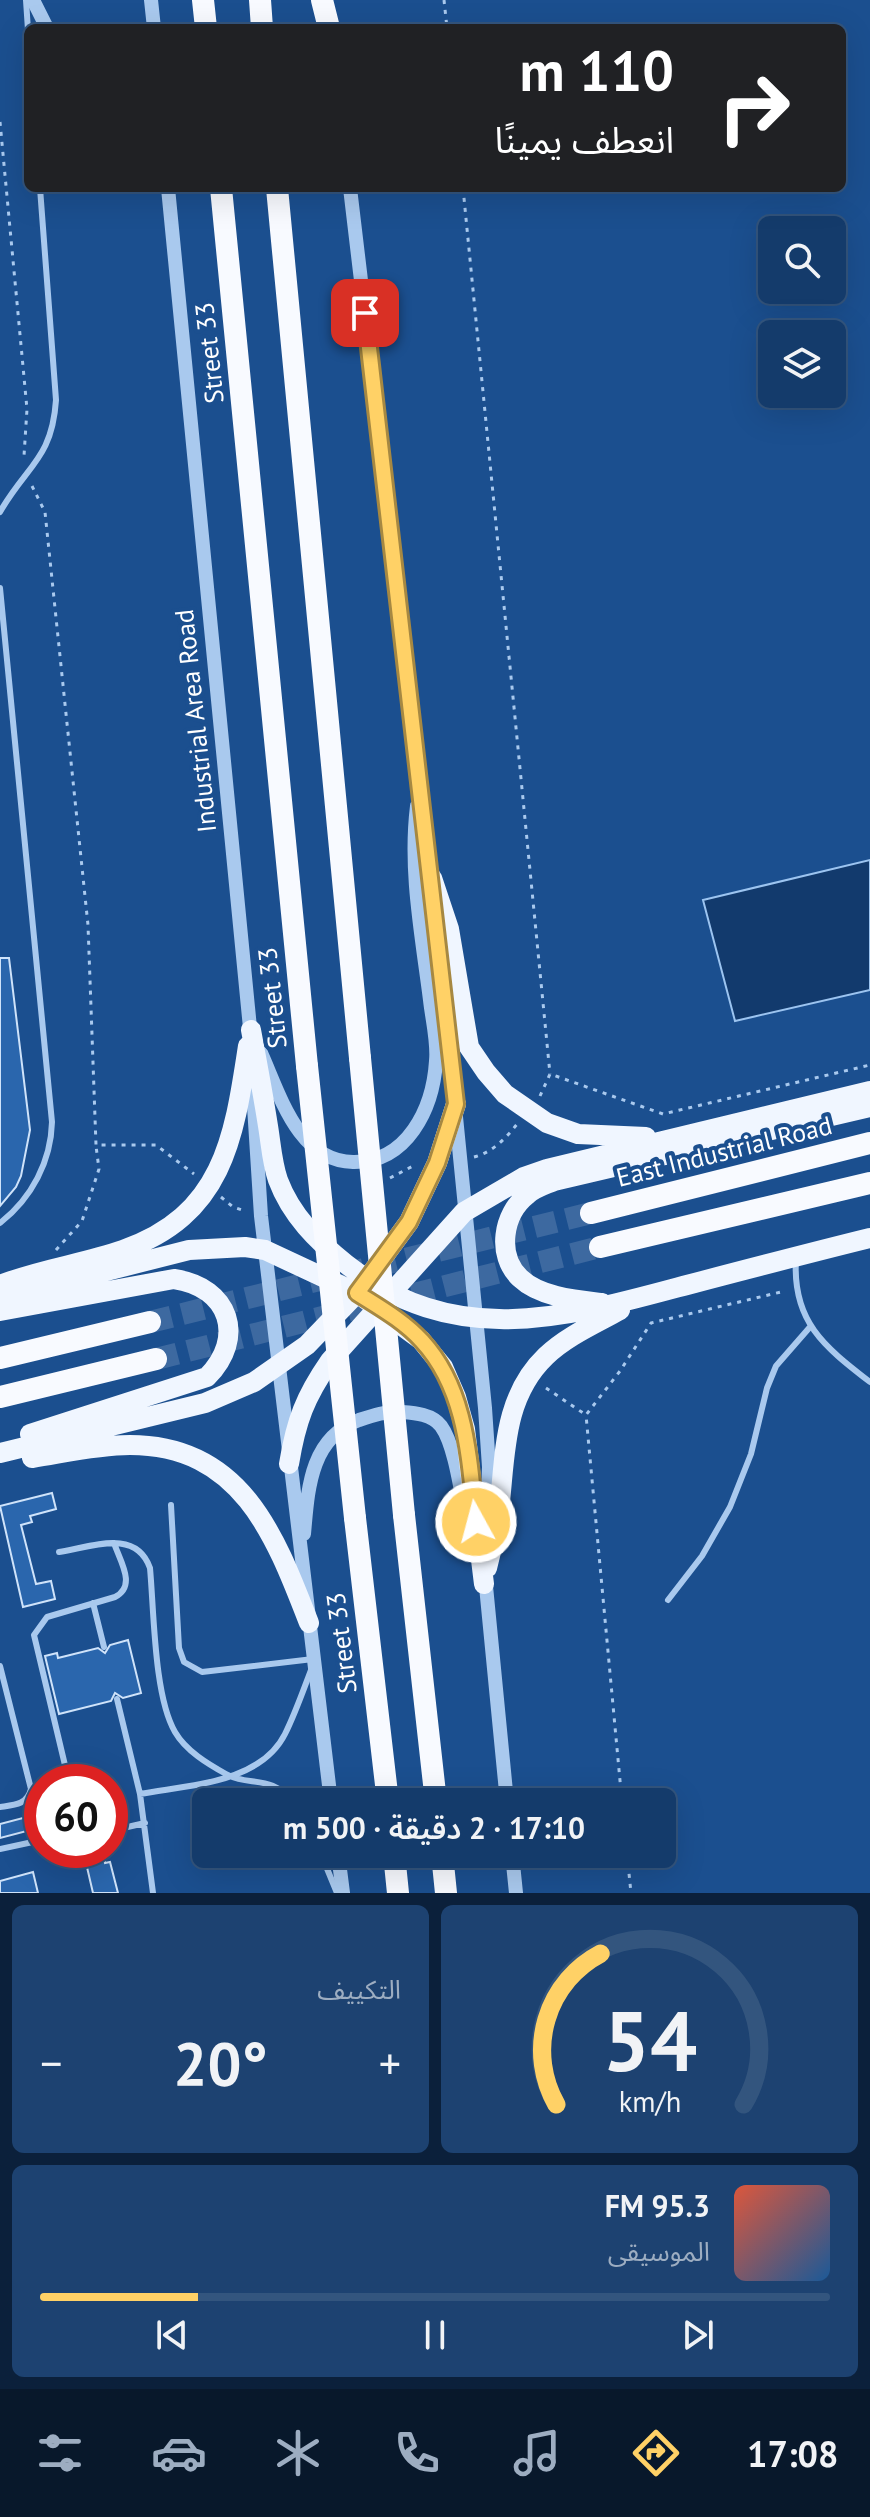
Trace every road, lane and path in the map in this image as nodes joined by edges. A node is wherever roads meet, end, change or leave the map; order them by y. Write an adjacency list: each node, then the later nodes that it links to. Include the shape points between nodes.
1 (26, 0): 9 (lane)
2 (33, 0): 10 (street)
3 (151, 0): 11 (street)
4 (203, 0): 12 (highway)
5 (260, 0): 13 (highway)
6 (322, 0): 14 (highway)
7 (330, 0): 15 (street)
8 (444, 0): 16 (path)
9 (28, 24)
10 (45, 24)
11 (154, 24)
12 (206, 24)
13 (262, 24)
14 (330, 24)
15 (331, 24)
16 (447, 24)
17 (40, 192): 23 (lane, via 54,425 39,459)
18 (168, 192): 28 (street, Industrial Area Road)
19 (221, 192): 83 (highway, Street 33, bridge, via 307,1066)
20 (277, 192): 84 (highway, bridge)
21 (350, 192): 26 (street)
22 (463, 192): 29 (path)
23 (0, 512)
24 (0, 588): 25 (lane)
25 (2, 620): 39 (lane, via 52,1122 46,1163 22,1201)
26 (419, 783): 27 (street); 28 (street, via 412,847 437,1060 417,1127 384,1157 343,1162 323,1155 297,1128)
27 (432, 878): 31 (street); 33 (main road, via 449,929 469,1047 505,1094 547,1123 578,1134)
28 (251, 1030): 42 (street, Industrial Area Road, via 253,1129); 45 (main road, via 229,1146 210,1187 190,1212 167,1231 122,1250); 46 (main road, via 278,1180 304,1225)
29 (550, 1074)
30 (870, 1091): 33 (main road, East Industrial Road)
31 (456, 1104): 37 (street); 46 (main road, via 409,1222)
32 (870, 1107): 51 (main road, via 554,1181 529,1192 512,1212 507,1228 508,1263 533,1287)
33 (682, 1136): 37 (main road, via 524,1177)
34 (870, 1143): 38 (highway, East Industrial Road)
35 (96, 1145): 43 (path, via 99,1169 82,1221)
36 (870, 1183): 41 (highway)
37 (464, 1212): 50 (main road); 53 (street)
38 (591, 1213)
39 (0, 1223)
40 (870, 1238): 44 (main road)
41 (600, 1247)
42 (265, 1250): 46 (main road); 49 (main road, via 189,1250); 58 (street, Street 33)
43 (51, 1255)
44 (796, 1256): 47 (lane); 48 (main road)
45 (0, 1285)
46 (362, 1286): 50 (main road); 58 (main road, via 314,1338)
47 (797, 1288): 55 (lane); 62 (path, via 651,1323)
48 (645, 1296): 51 (main road); 59 (main road, via 566,1340)
49 (0, 1298)
50 (386, 1301): 53 (main road); 66 (main road, via 315,1382 295,1426); 71 (main road, via 443,1367 456,1397 465,1429)
51 (613, 1304): 53 (main road, via 529,1320)
52 (0, 1311): 63 (main road, via 174,1279 211,1294 222,1305 228,1326 225,1354 207,1377)
53 (474, 1319): 71 (street, via 489,1467)
54 (150, 1322): 56 (highway)
55 (810, 1327): 60 (lane); 72 (lane, via 770,1376 751,1454 730,1507)
56 (0, 1358)
57 (156, 1359): 61 (highway)
58 (279, 1366): 64 (main road, via 205,1403); 66 (street, Street 33)
59 (529, 1376): 62 (path); 71 (main road, via 507,1427 498,1518)
60 (870, 1382)
61 (0, 1397)
62 (586, 1415): 86 (path)
63 (0, 1445)
64 (0, 1453)
65 (0, 1461): 74 (main road, via 128,1445 171,1450 203,1462 245,1495 270,1530)
66 (289, 1464): 70 (street, Street 33)
67 (171, 1505): 76 (lane, via 184,1662 202,1672)
68 (114, 1543): 69 (lane); 73 (lane, via 126,1586 120,1595); 80 (lane, via 137,1547 150,1568 163,1697 175,1732 187,1747)
69 (59, 1552)
70 (302, 1559): 71 (street, via 309,1483 328,1442 343,1426 363,1419 389,1411 415,1413 432,1418 445,1434); 74 (street, Street 33)
71 (484, 1584): 85 (street)
72 (668, 1600)
73 (93, 1603): 75 (lane); 79 (lane, via 47,1617 34,1635)
74 (309, 1623): 76 (street, Street 33)
75 (104, 1647)
76 (313, 1662): 80 (lane, via 285,1736 272,1753); 82 (street, Street 33)
77 (0, 1666): 88 (lane, via 31,1789 22,1803)
78 (117, 1699): 87 (lane)
79 (65, 1764)
80 (231, 1777): 81 (lane); 87 (lane)
81 (275, 1788)
82 (329, 1788)
83 (386, 1788)
84 (434, 1788)
85 (506, 1788)
86 (621, 1788)
87 (140, 1794): 89 (lane)
88 (0, 1807)
89 (145, 1823): 90 (lane); 99 (lane)
90 (128, 1827)
91 (24, 1844): 92 (lane)
92 (0, 1849)
93 (328, 1868): 100 (lane)
94 (339, 1868): 100 (street)
95 (395, 1868): 101 (highway)
96 (443, 1868): 102 (highway)
97 (513, 1868): 103 (street)
98 (628, 1868): 104 (path)
99 (153, 1893)
100 (340, 1893)
101 (398, 1893)
102 (446, 1893)
103 (516, 1893)
104 (631, 1893)

